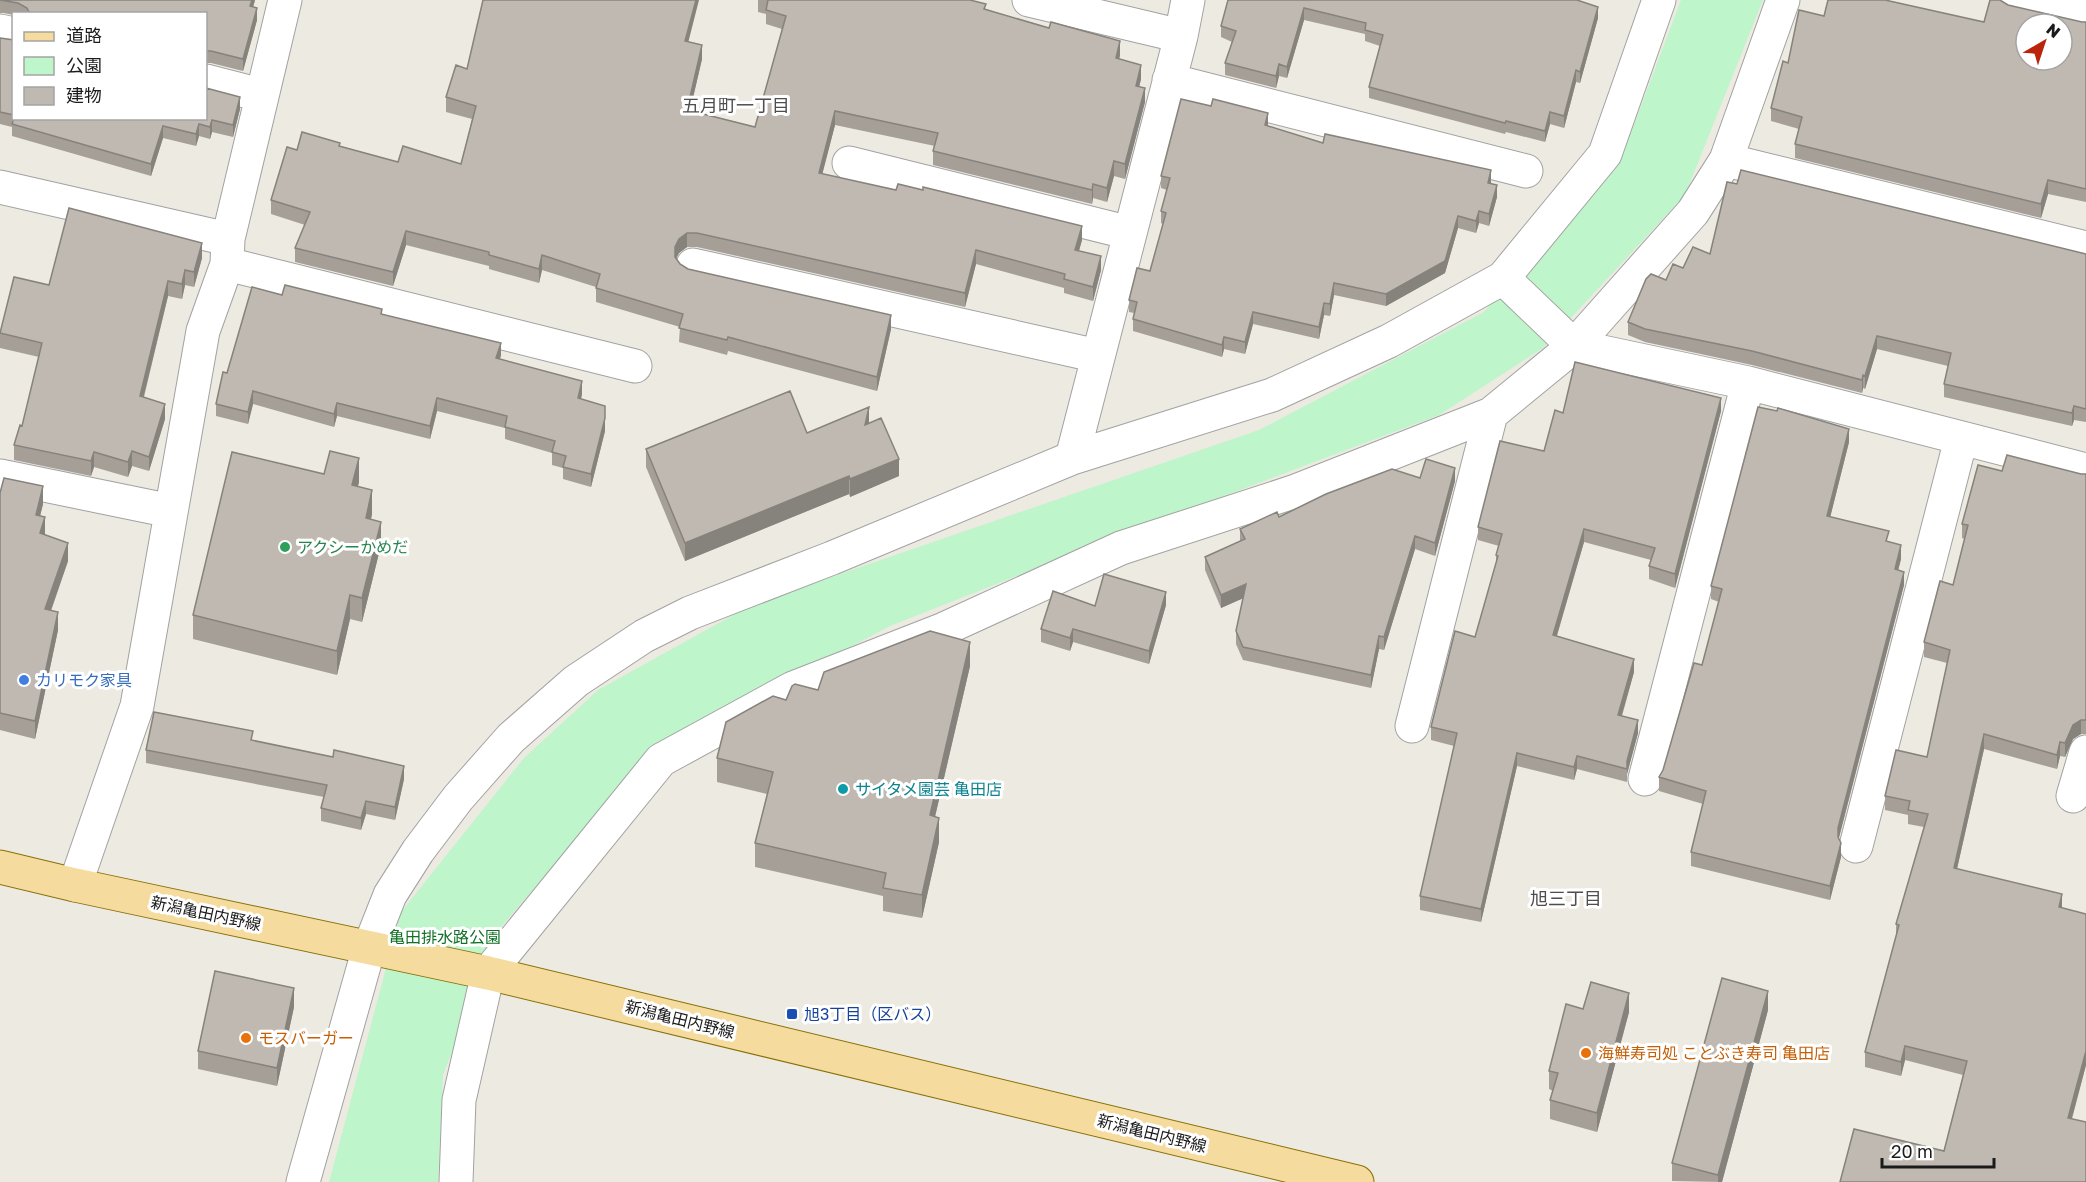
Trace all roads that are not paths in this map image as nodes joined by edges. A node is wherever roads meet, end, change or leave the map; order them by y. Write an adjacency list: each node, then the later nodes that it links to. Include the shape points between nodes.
1 (285, 0): 11 (street)
2 (1029, 0): 8 (street)
3 (1188, 0): 8 (street)
4 (1659, 0): 20 (street, via 1605,154)
5 (1783, 0): 12 (street)
6 (2013, 0): 7 (street)
7 (2086, 17)
8 (1181, 36): 9 (street)
9 (1169, 80): 14 (street); 16 (street)
10 (207, 81): 11 (street)
11 (261, 95): 18 (street)
12 (1726, 160): 17 (street); 21 (street, via 1693,212)
13 (849, 163): 16 (street)
14 (1526, 171)
15 (0, 187): 18 (street)
16 (1130, 233): 22 (street)
17 (2086, 248)
18 (228, 252): 23 (street); 30 (street, via 202,331)
19 (693, 265): 22 (street)
20 (1503, 278): 21 (street); 27 (street, via 1389,341 1272,395)
21 (1574, 346): 24 (street); 25 (street)
22 (1098, 356): 27 (street)
23 (636, 366)
24 (1748, 383): 26 (street); 33 (street)
25 (1491, 414): 31 (street); 39 (street, via 1293,492 1121,548 944,629 793,688 661,760)
26 (1961, 439): 28 (street); 35 (street)
27 (1072, 458): 38 (street, via 690,613 644,636 576,681 511,738 458,798 390,895)
28 (2086, 470)
29 (0, 476): 30 (street)
30 (171, 511): 37 (street, via 137,706)
31 (1412, 726)
32 (2086, 752): 34 (street)
33 (1645, 780)
34 (2073, 796)
35 (1856, 846)
36 (0, 867): 37 (main road, 新潟亀田内野線)
37 (75, 885): 38 (main road, 新潟亀田内野線)
38 (369, 948): 39 (main road, 新潟亀田内野線); 40 (street)
39 (488, 973): 41 (street, via 459,1100); 42 (main road, 新潟亀田内野線)
40 (303, 1182)
41 (456, 1182)
42 (1357, 1182)

